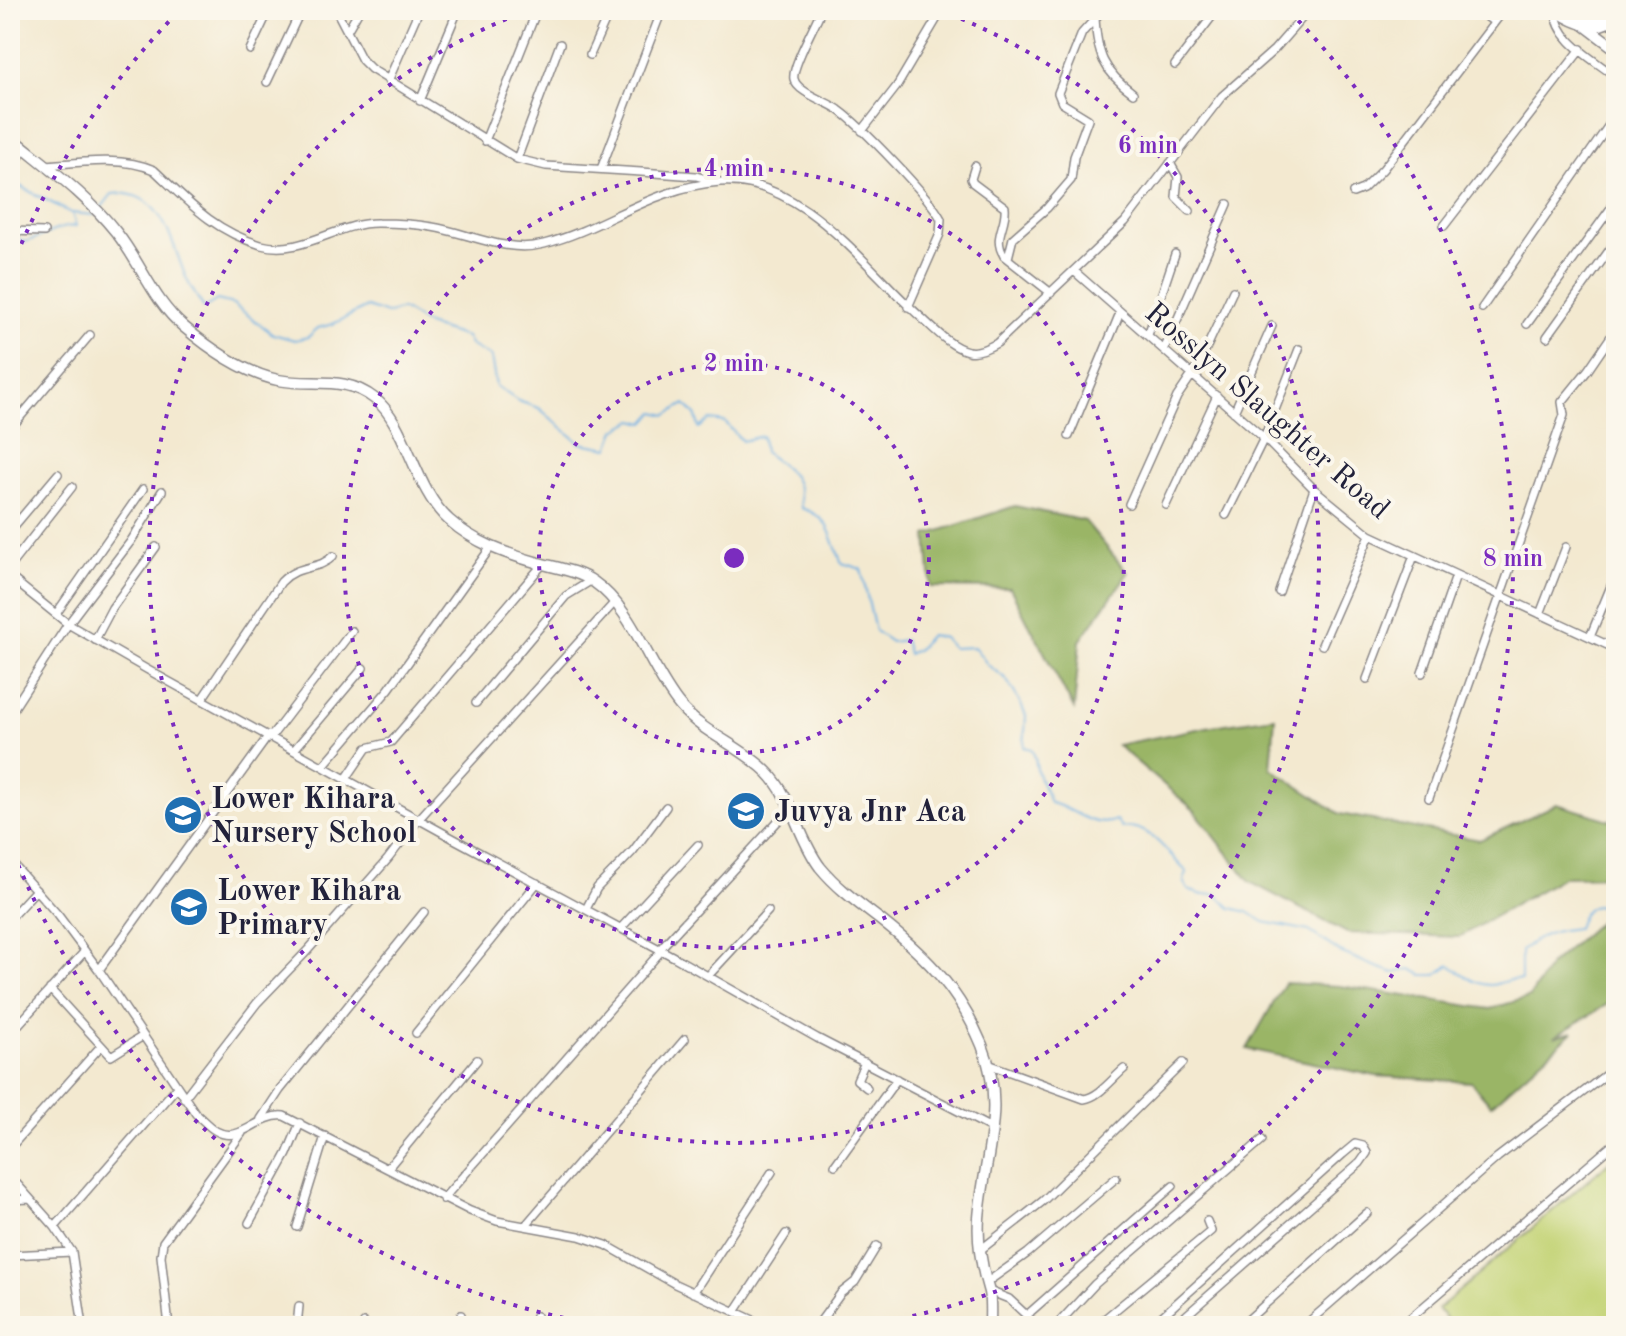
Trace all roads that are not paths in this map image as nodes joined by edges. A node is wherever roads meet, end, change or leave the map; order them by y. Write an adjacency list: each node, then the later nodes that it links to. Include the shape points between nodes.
1 (269, 10): 26 (street)
2 (301, 10): 31 (street)
3 (336, 10): 22 (street)
4 (359, 10): 22 (street)
5 (419, 10): 30 (street)
6 (458, 10): 33 (street)
7 (537, 10): 37 (street)
8 (610, 10): 27 (street)
9 (662, 10): 43 (street)
10 (821, 10): 35 (street, via 793,78)
11 (942, 10): 35 (street, via 897,86)
12 (1103, 10): 19 (street)
13 (1217, 10): 28 (street)
14 (1309, 10): 40 (street, via 1222,96)
15 (1477, 10): 20 (street)
16 (1504, 10): 20 (street)
17 (1558, 10): 21 (highway); 24 (street, via 1560,30)
18 (1616, 13): 21 (highway, via 1604,22)
19 (1095, 18): 32 (street, via 1109,74); 55 (street, via 1082,33 1058,93 1062,103 1088,121 1074,157 1074,175 1013,238)
20 (1494, 22): 46 (street, via 1383,169)
21 (1582, 23): 25 (main road)
22 (347, 31): 30 (street, via 362,60)
23 (560, 44): 39 (street)
24 (1581, 49): 29 (street); 50 (street)
25 (1616, 49)
26 (250, 50)
27 (590, 55)
28 (1175, 65)
29 (1616, 77)
30 (388, 81): 33 (street)
31 (267, 82)
32 (1133, 93)
33 (420, 101): 37 (street)
34 (1616, 115): 60 (street)
35 (862, 131): 59 (street, via 941,219 940,234)
36 (10, 136): 38 (main road)
37 (485, 141): 39 (street)
38 (24, 148): 41 (main road); 44 (street)
39 (517, 159): 43 (street)
40 (1170, 163): 49 (street, via 1178,177 1176,197); 56 (street, via 1125,222)
41 (48, 165): 45 (street, via 145,166 218,227 264,246 287,247 374,222 433,227 526,248 572,234 646,200); 87 (main road, via 130,250 164,309 186,329 256,373 279,380 337,382 378,400 430,497 447,518)
42 (975, 166): 55 (street, via 973,183 1005,207 998,243)
43 (601, 169): 45 (street)
44 (10, 174)
45 (721, 182): 59 (street, via 767,189 792,202 826,225)
46 (1353, 193)
47 (1616, 201): 62 (street)
48 (1228, 204): 69 (street)
49 (1190, 211)
50 (1444, 226)
51 (10, 231): 52 (street)
52 (44, 232)
53 (1616, 241): 67 (street)
54 (1175, 254): 66 (street)
55 (1008, 258): 58 (street)
56 (1074, 271): 58 (street); 61 (street, Rosslyn Slaughter Road)
57 (1233, 291): 70 (street)
58 (1051, 293): 59 (street, via 997,343 976,351 952,343)
59 (908, 307)
60 (1482, 308)
61 (1120, 313): 66 (street, Rosslyn Slaughter Road); 74 (street)
62 (1527, 324)
63 (1272, 326): 72 (street)
64 (1616, 329): 98 (street, via 1562,402 1564,415)
65 (90, 335): 73 (street)
66 (1148, 335): 69 (street, Rosslyn Slaughter Road)
67 (1547, 337)
68 (1299, 349): 75 (street)
69 (1164, 350): 70 (street, Rosslyn Slaughter Road)
70 (1192, 373): 71 (street, Rosslyn Slaughter Road); 81 (street)
71 (1217, 396): 72 (street, Rosslyn Slaughter Road); 82 (street)
72 (1234, 412): 75 (street, Rosslyn Slaughter Road)
73 (10, 429)
74 (1069, 436)
75 (1264, 438): 79 (street, Rosslyn Slaughter Road); 83 (street)
76 (58, 474): 84 (street)
77 (72, 487): 92 (street)
78 (143, 489): 100 (street)
79 (1314, 489): 85 (street, Rosslyn Slaughter Road); 97 (street)
80 (162, 491): 102 (street)
81 (1129, 504)
82 (1166, 505)
83 (1226, 515)
84 (10, 531)
85 (1370, 535): 90 (street, Rosslyn Slaughter Road); 106 (street)
86 (156, 547): 105 (street)
87 (491, 547): 91 (main road); 116 (street, via 389,689)
88 (1566, 547): 101 (street)
89 (333, 556): 111 (street, via 290,572)
90 (1414, 556): 94 (street, Rosslyn Slaughter Road); 110 (street)
91 (543, 564): 96 (main road); 117 (street, via 391,742 367,748)
92 (10, 566)
93 (1616, 574): 104 (street)
94 (1456, 576): 98 (street, Rosslyn Slaughter Road); 109 (street)
95 (10, 577): 100 (street)
96 (592, 580): 99 (main road); 112 (street, via 566,596)
97 (1279, 592)
98 (1499, 597): 101 (street, Rosslyn Slaughter Road); 118 (street)
99 (614, 603): 120 (main road, via 678,704 770,774); 121 (street)
100 (56, 614): 102 (street)
101 (1540, 614): 104 (street, Rosslyn Slaughter Road)
102 (68, 624): 105 (street); 113 (street)
103 (352, 631): 114 (street)
104 (1590, 637): 107 (street, Rosslyn Slaughter Road)
105 (95, 640): 111 (street)
106 (1322, 645)
107 (1616, 649)
108 (363, 668): 115 (street)
109 (1422, 673)
110 (1367, 679)
111 (202, 699): 114 (street)
112 (476, 703)
113 (10, 714)
114 (270, 736): 115 (street); 133 (street)
115 (294, 750): 116 (street)
116 (323, 766): 117 (street)
117 (346, 779): 121 (street)
118 (1429, 798)
119 (666, 807): 126 (street, via 597,888)
120 (789, 809): 131 (street); 144 (main road, via 818,864 843,892 948,981)
121 (418, 820): 124 (street); 150 (street, via 257,1003)
122 (698, 845): 130 (street)
123 (10, 861): 125 (street)
124 (537, 883): 126 (street); 136 (street)
125 (36, 890): 129 (street); 132 (street)
126 (586, 909): 130 (street)
127 (768, 911): 134 (street)
128 (424, 912): 151 (street)
129 (10, 918)
130 (621, 928): 131 (street)
131 (661, 949): 134 (street); 166 (street)
132 (85, 951): 133 (street); 135 (street)
133 (99, 970): 138 (street)
134 (708, 976): 142 (street)
135 (50, 989): 137 (street); 140 (street)
136 (416, 1033)
137 (10, 1034)
138 (143, 1036): 140 (street, via 114,1056); 148 (street)
139 (685, 1039): 171 (street)
140 (100, 1047): 158 (street)
141 (477, 1060): 160 (street)
142 (865, 1062): 147 (street); 149 (street, via 857,1080)
143 (1183, 1063): 176 (street, via 1043,1201)
144 (988, 1064): 146 (street, via 1084,1099); 153 (main road, via 995,1100)
145 (1616, 1067): 200 (street, via 1498,1157)
146 (1124, 1069)
147 (897, 1079): 153 (street); 159 (street)
148 (176, 1088): 150 (street); 172 (street)
149 (867, 1088)
150 (184, 1098): 154 (street, via 216,1131)
151 (261, 1119): 152 (street, via 275,1115); 154 (street)
152 (300, 1123): 155 (street); 170 (street)
153 (993, 1129): 176 (main road)
154 (242, 1133): 187 (street, via 163,1242)
155 (325, 1136): 160 (street); 173 (street)
156 (1262, 1140): 195 (street, via 1095,1284)
157 (1616, 1142): 201 (street)
158 (10, 1148)
159 (835, 1165)
160 (388, 1168): 166 (street)
161 (772, 1172): 180 (street)
162 (10, 1176): 165 (street)
163 (1116, 1178): 179 (street)
164 (1173, 1186): 184 (street)
165 (30, 1199): 167 (street); 172 (street)
166 (443, 1199): 171 (street, via 497,1221)
167 (10, 1200)
168 (1367, 1213): 199 (street)
169 (1207, 1221): 196 (street, via 1211,1231)
170 (249, 1223)
171 (525, 1226): 180 (street, via 606,1245)
172 (55, 1227): 177 (street)
173 (297, 1227)
174 (786, 1234): 182 (street)
175 (877, 1246): 192 (street)
176 (979, 1251): 179 (main road)
177 (72, 1252): 178 (street); 186 (street)
178 (10, 1255)
179 (986, 1288): 184 (street); 193 (main road)
180 (693, 1293): 182 (street)
181 (299, 1306): 188 (street)
182 (735, 1312): 191 (street)
183 (461, 1315): 189 (street)
184 (1027, 1315): 194 (street)
185 (536, 1316): 190 (street)
186 (83, 1326)
187 (169, 1326)
188 (297, 1326)
189 (460, 1326)
190 (534, 1326)
191 (766, 1326)
192 (817, 1326)
193 (990, 1326)
194 (1038, 1326)
195 (1056, 1326)
196 (1096, 1326)
197 (1151, 1326): 198 (street, via 1343,1154 1355,1144 1363,1146 1367,1153 1360,1163)
198 (1174, 1326)
199 (1241, 1326)
200 (1304, 1326)
201 (1401, 1326)

